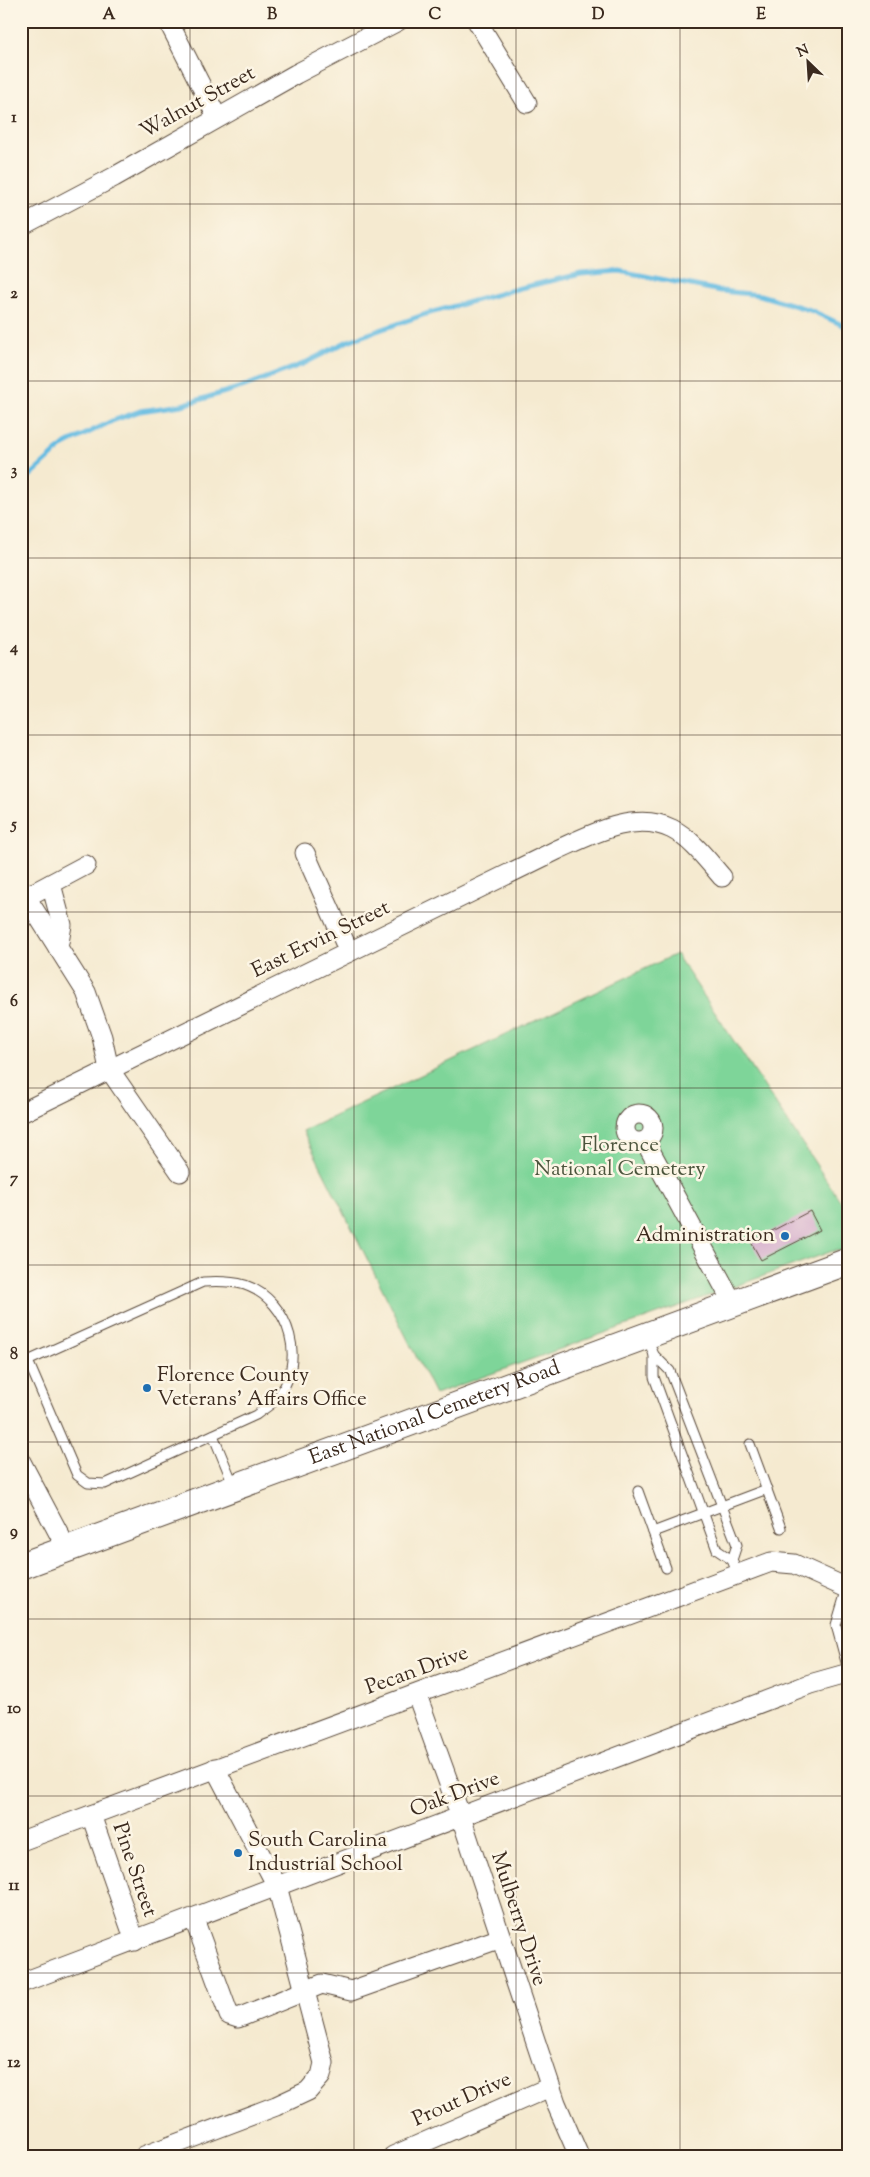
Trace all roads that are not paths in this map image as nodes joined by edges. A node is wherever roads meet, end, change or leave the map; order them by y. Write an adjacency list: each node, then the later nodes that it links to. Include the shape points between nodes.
1 (168, 21): 5 (street)
2 (398, 21): 5 (street, Walnut Street)
3 (478, 21): 4 (street)
4 (528, 103)
5 (217, 117): 6 (street, Walnut Street)
6 (21, 226)
7 (305, 853): 13 (street)
8 (86, 866): 10 (street)
9 (722, 877): 13 (street, East Ervin Street, via 678,833 659,824 637,822 592,834)
10 (51, 884): 11 (street); 12 (street, via 62,925)
11 (24, 893): 12 (street)
12 (58, 948): 14 (street, via 86,992)
13 (349, 952): 14 (street, East Ervin Street)
14 (109, 1069): 15 (street, East Ervin Street); 17 (street)
15 (21, 1113)
16 (645, 1140): 19 (street)
17 (180, 1172)
18 (849, 1261): 19 (street, East National Cemetery Road)
19 (733, 1303): 20 (street, East National Cemetery Road)
20 (650, 1345): 25 (street, East National Cemetery Road); 28 (lane, via 670,1370); 29 (lane, via 654,1377)
21 (24, 1362): 22 (lane, via 77,1475 88,1483 105,1484); 22 (lane, via 203,1282 223,1281 245,1286 275,1305 285,1321 292,1339 290,1369 275,1400 256,1415)
22 (213, 1435): 25 (lane)
23 (750, 1444): 26 (lane)
24 (21, 1462): 32 (street)
25 (235, 1487): 32 (street, East National Cemetery Road)
26 (767, 1489): 28 (lane); 30 (lane)
27 (638, 1491): 31 (lane)
28 (722, 1506): 29 (lane); 34 (lane, via 737,1545)
29 (704, 1514): 31 (lane); 34 (lane, via 717,1550)
30 (781, 1528)
31 (653, 1532): 35 (lane)
32 (67, 1549): 33 (street, East National Cemetery Road)
33 (21, 1566)
34 (735, 1567): 36 (street, Pecan Drive, via 771,1562 794,1564); 38 (street, Pecan Drive)
35 (666, 1568)
36 (848, 1588): 37 (lane, via 836,1624)
37 (849, 1673): 41 (street, Oak Drive, via 810,1684)
38 (417, 1695): 39 (street, Pecan Drive); 41 (street, Mulberry Drive)
39 (215, 1768): 40 (street, Pecan Drive); 43 (street)
40 (91, 1815): 42 (street, Pecan Drive); 46 (street, Pine Street)
41 (461, 1818): 43 (street, Oak Drive); 45 (street, Mulberry Drive)
42 (21, 1841)
43 (277, 1886): 44 (street, Oak Drive); 48 (street)
44 (194, 1919): 46 (street, Oak Drive); 48 (street, via 230,2015 238,2018)
45 (501, 1938): 48 (street, via 351,1991 322,1984); 49 (street, Mulberry Drive)
46 (135, 1941): 47 (street, Oak Drive)
47 (21, 1983)
48 (303, 1991): 50 (street, via 324,2063 321,2076 308,2091)
49 (550, 2087): 51 (street, Prout Drive); 52 (street, Mulberry Drive)
50 (144, 2156)
51 (393, 2156)
52 (578, 2156)

